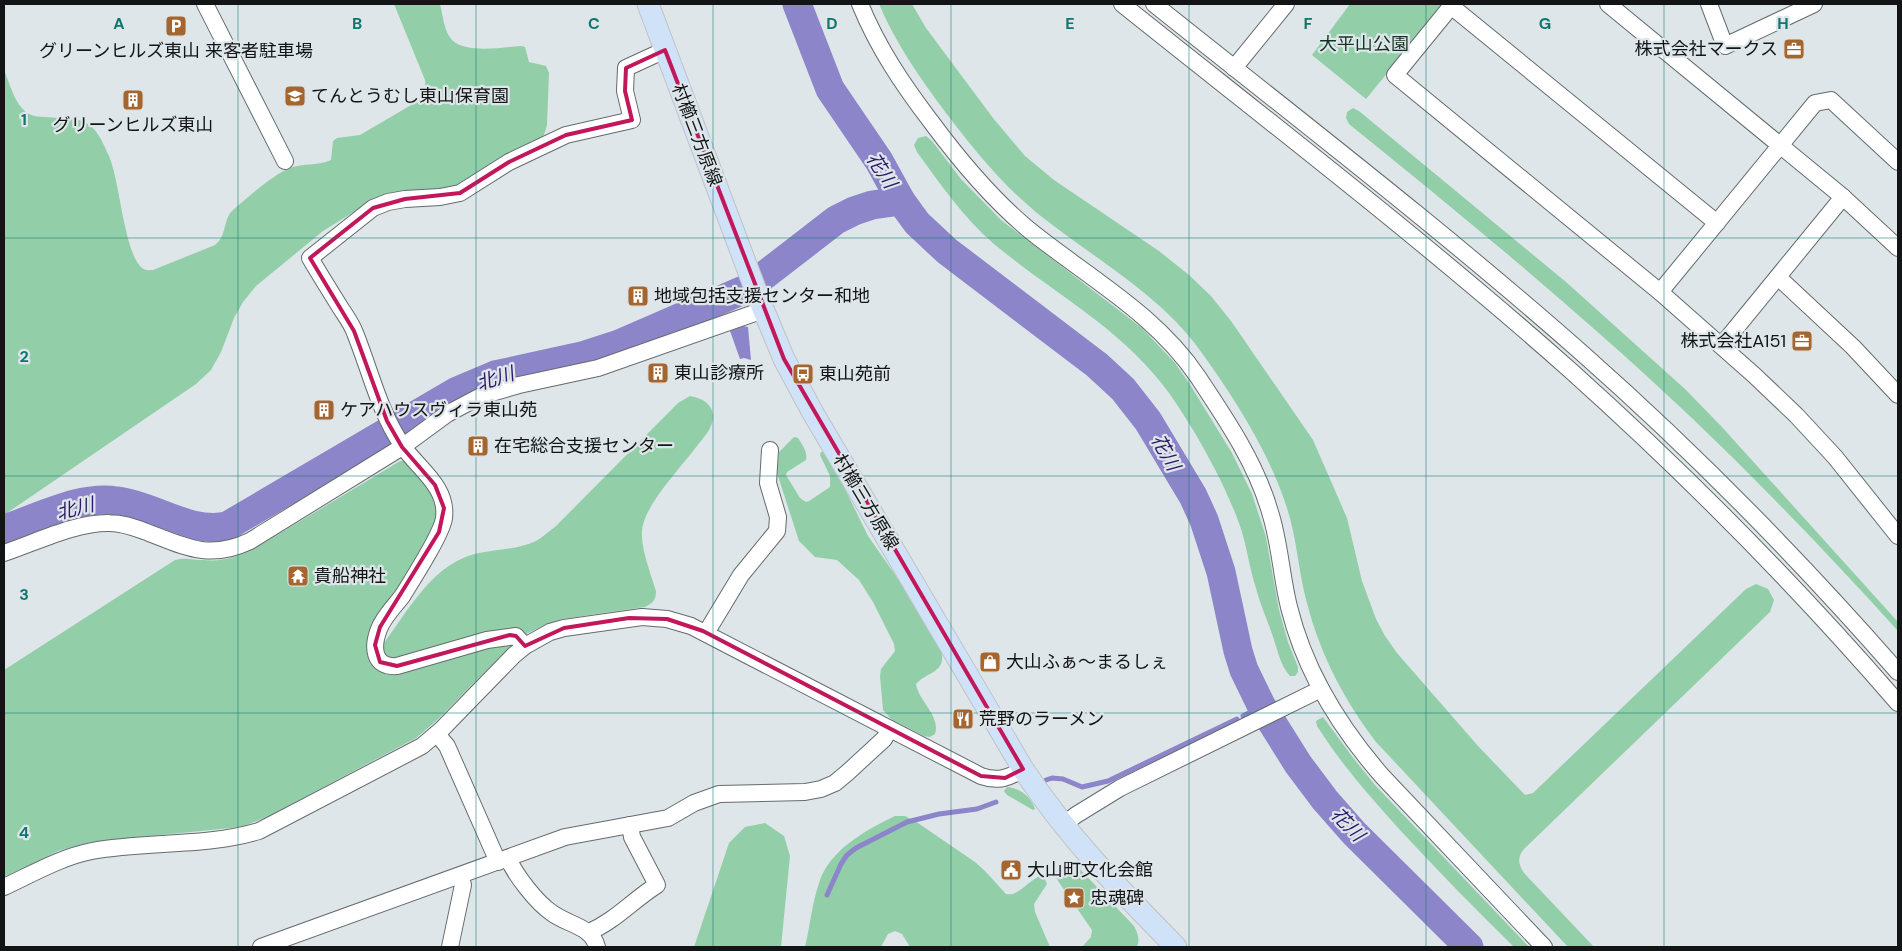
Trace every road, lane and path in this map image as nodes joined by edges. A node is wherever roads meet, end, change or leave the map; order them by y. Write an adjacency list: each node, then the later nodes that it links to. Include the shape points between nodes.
1 (205, 4): 15 (street)
2 (648, 4): 11 (main road, 村櫛三方原線)
3 (860, 4): 31 (street, via 892,68 969,172 1030,230 1149,320 1198,378 1242,448 1262,490 1276,535 1289,607)
4 (1122, 4): 32 (street, via 1444,263 1570,370 1747,539)
5 (1154, 4): 12 (street)
6 (1286, 4): 12 (street)
7 (1608, 4): 13 (street)
8 (1709, 4): 9 (street, via 1725,46)
9 (1814, 4)
10 (1452, 5): 17 (street); 20 (street, via 1395,74)
11 (665, 50): 21 (main road, 村櫛三方原線); 24 (street, via 626,68 625,91 632,120 566,135 509,162 455,194 405,199 373,208 310,258 354,331 387,421)
12 (1234, 68): 30 (street, via 1491,275 1623,391 1767,531)
13 (1780, 145): 14 (street, via 1815,103 1831,100); 16 (street); 17 (street)
14 (1895, 152)
15 (285, 161)
16 (1843, 197): 18 (street); 19 (street)
17 (1716, 223): 20 (street)
18 (1898, 248)
19 (1778, 277): 22 (street); 23 (street)
20 (1660, 292): 22 (street)
21 (761, 304): 24 (street, via 598,368 482,396); 35 (main road, 村櫛三方原線, via 784,359 810,406)
22 (1722, 346): 26 (street, via 1796,415 1835,457)
23 (1898, 395)
24 (400, 442): 27 (street, via 235,548 202,551 130,526 96,523); 29 (street, via 436,485 442,496 444,520 403,594 380,627 376,654 380,662 398,666 510,636 516,636)
25 (770, 450): 28 (street, via 768,483 778,517 777,531 741,575)
26 (1898, 536)
27 (4, 553)
28 (706, 633): 29 (street, via 679,622 642,617 564,628); 33 (street)
29 (525, 646): 34 (street)
30 (1898, 672)
31 (1321, 690): 36 (street, via 1120,788); 46 (street, via 1362,753)
32 (1898, 703)
33 (890, 729): 35 (street, via 989,779 1005,778); 37 (street, via 884,739 847,773 820,789 719,794 668,818)
34 (437, 734): 38 (street, via 447,746); 40 (street, via 410,753 259,831 233,837 92,851 62,860)
35 (1023, 769): 36 (main road, 村櫛三方原線)
36 (1063, 825): 45 (main road, 村櫛三方原線, via 1099,868)
37 (630, 826): 38 (street, via 576,834); 41 (street, via 632,837 657,886 608,923)
38 (503, 860): 39 (street); 41 (street, via 547,909)
39 (460, 876): 42 (street); 43 (street, via 463,885)
40 (4, 887)
41 (589, 932): 44 (street)
42 (261, 947)
43 (450, 947)
44 (597, 947)
45 (1176, 947)
46 (1544, 947)

